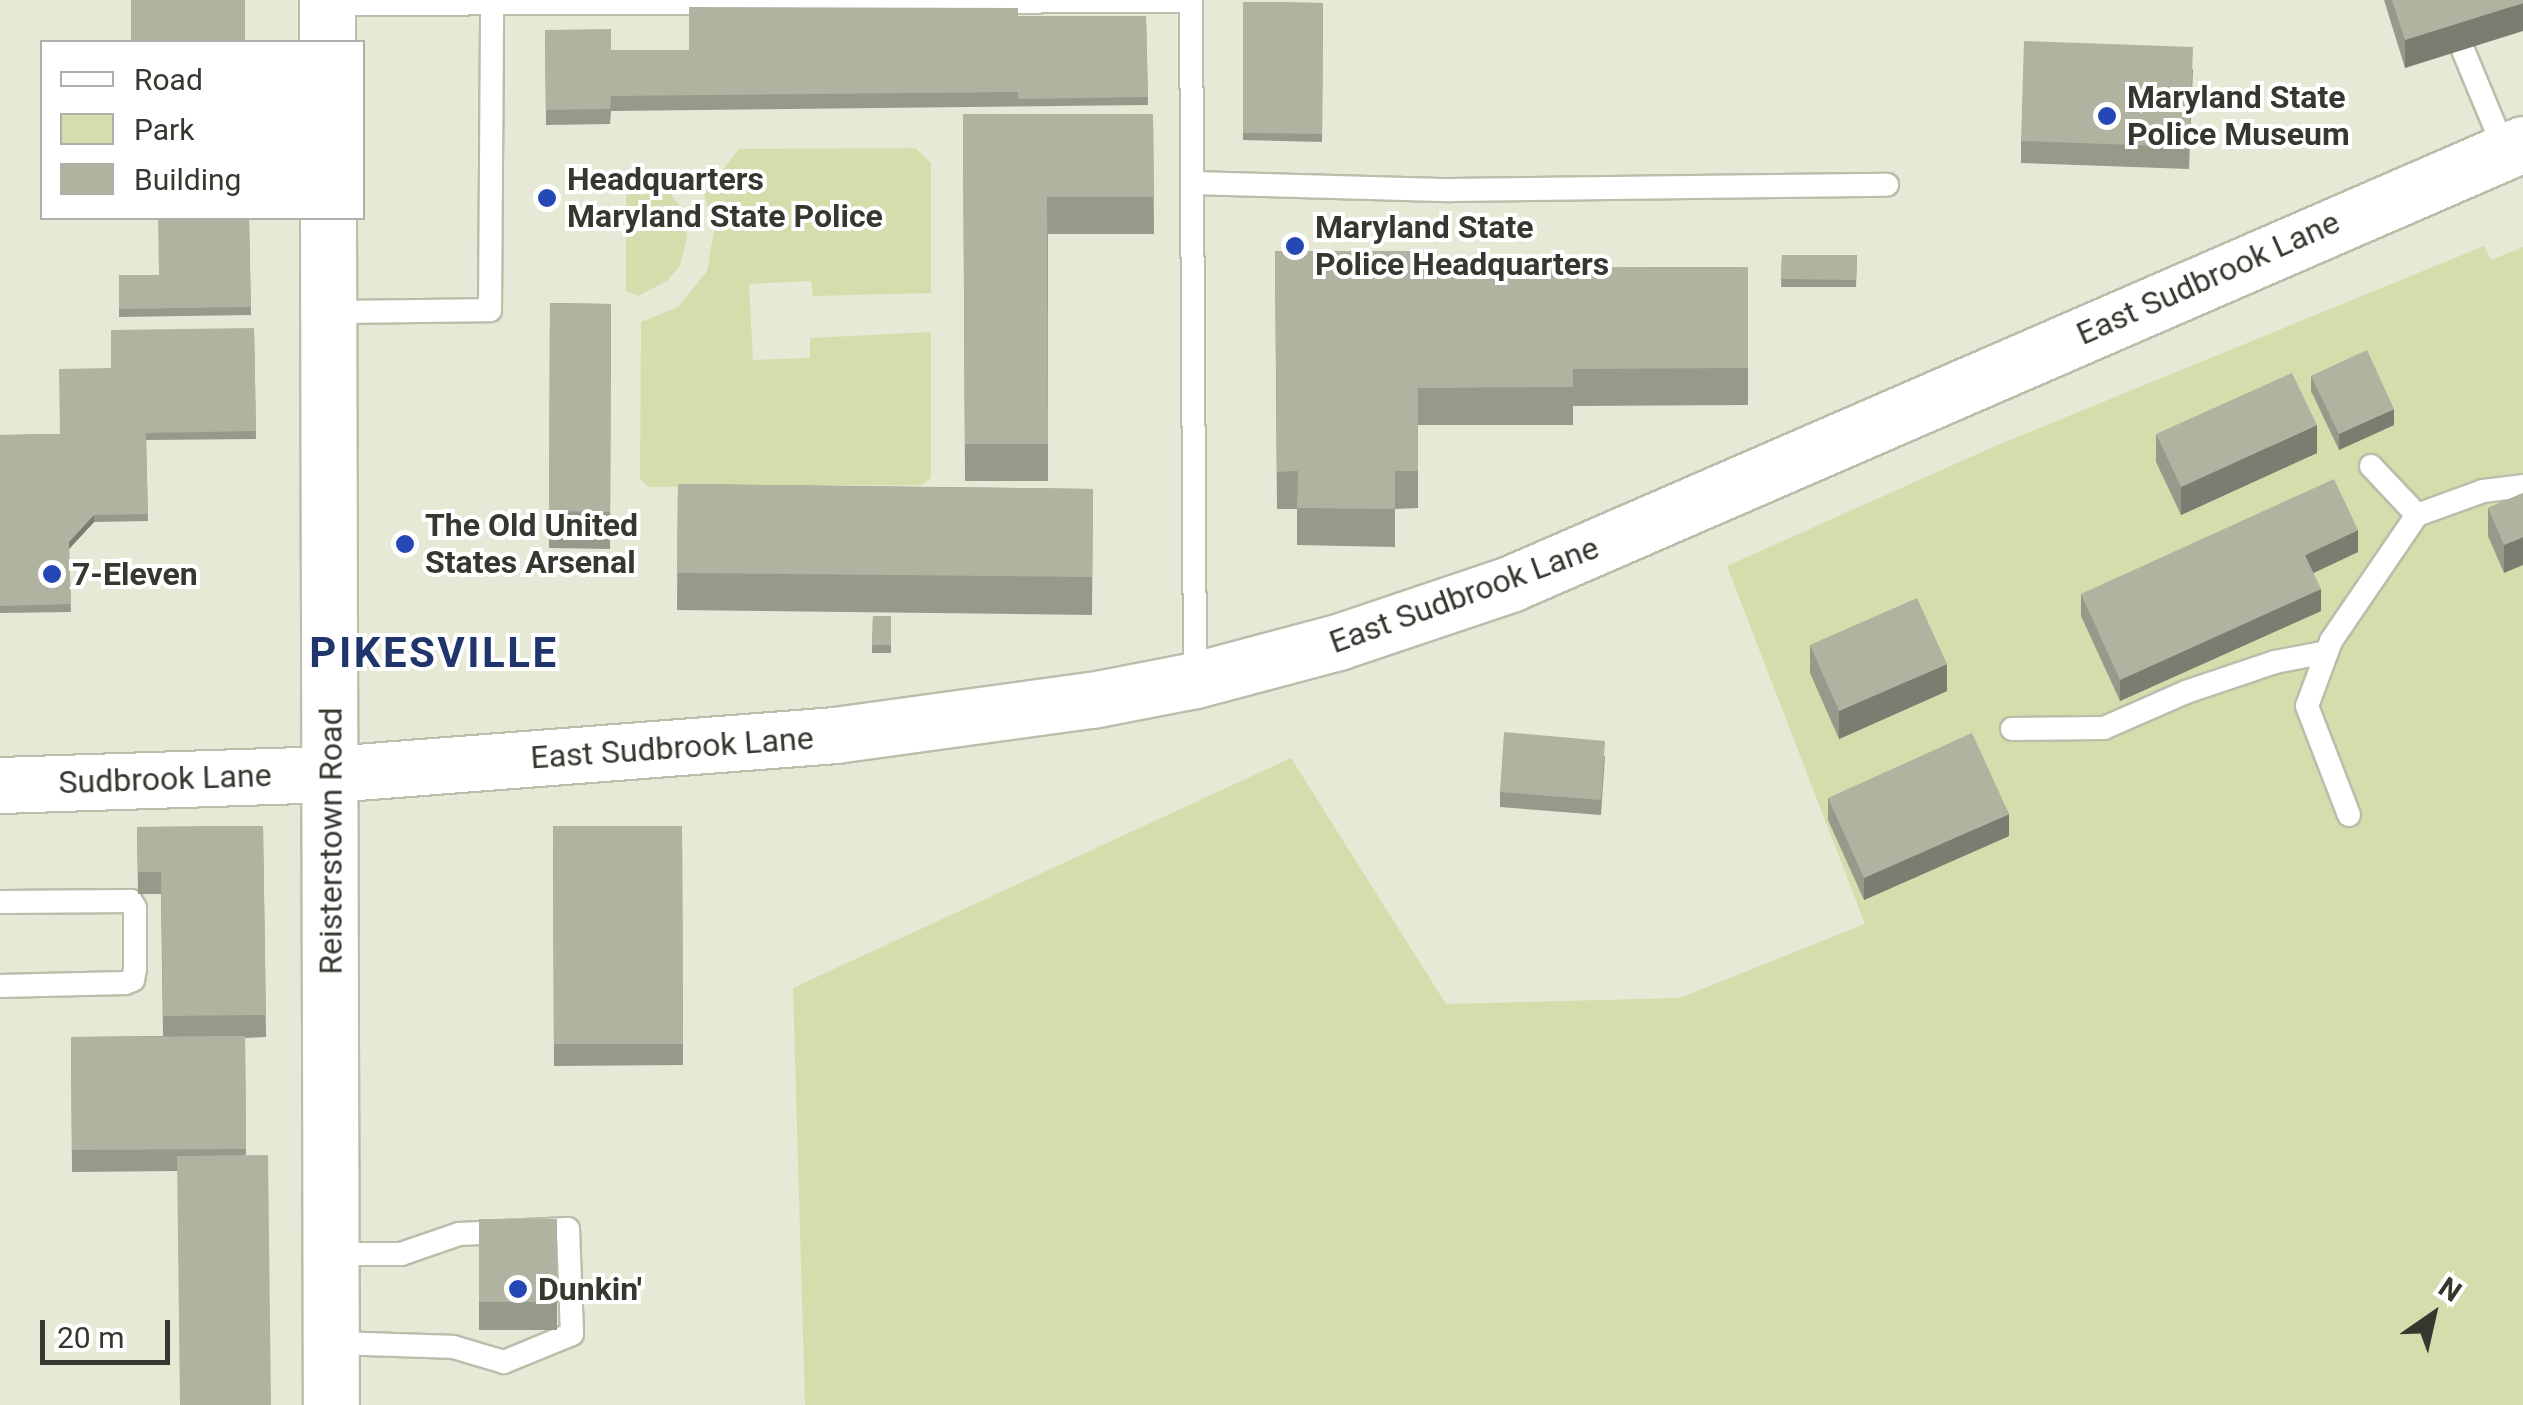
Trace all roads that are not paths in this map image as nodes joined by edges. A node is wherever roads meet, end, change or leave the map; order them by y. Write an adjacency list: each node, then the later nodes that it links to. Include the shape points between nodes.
1 (861, 1): 2 (lane); 6 (lane, via 1191,1)
2 (492, 3): 3 (lane); 9 (lane, via 490,310)
3 (327, 16)
4 (2463, 50): 5 (lane)
5 (2514, 147): 14 (street, East Sudbrook Lane, via 1526,578 1338,642)
6 (1192, 182): 7 (lane, via 1450,190); 14 (lane)
7 (1888, 184)
8 (328, 220): 9 (street, Reisterstown Road)
9 (329, 312): 16 (street, Reisterstown Road)
10 (2371, 466): 12 (lane)
11 (2523, 486): 12 (lane, via 2482,491)
12 (2417, 515): 13 (lane)
13 (2327, 652): 15 (lane, via 2240,674 2104,728); 18 (lane, via 2307,706)
14 (1195, 680): 16 (street, East Sudbrook Lane, via 835,735)
15 (2012, 728)
16 (331, 774): 17 (street, Sudbrook Lane); 21 (street, Reisterstown Road)
17 (0, 785)
18 (2349, 815)
19 (0, 902): 20 (lane, via 131,901 136,968 126,984)
20 (0, 986)
21 (331, 1254): 22 (street, Reisterstown Road); 22 (lane, via 401,1254 459,1234 568,1229 572,1334 504,1362 452,1347)
22 (331, 1343): 23 (street, Reisterstown Road)
23 (331, 1405)

